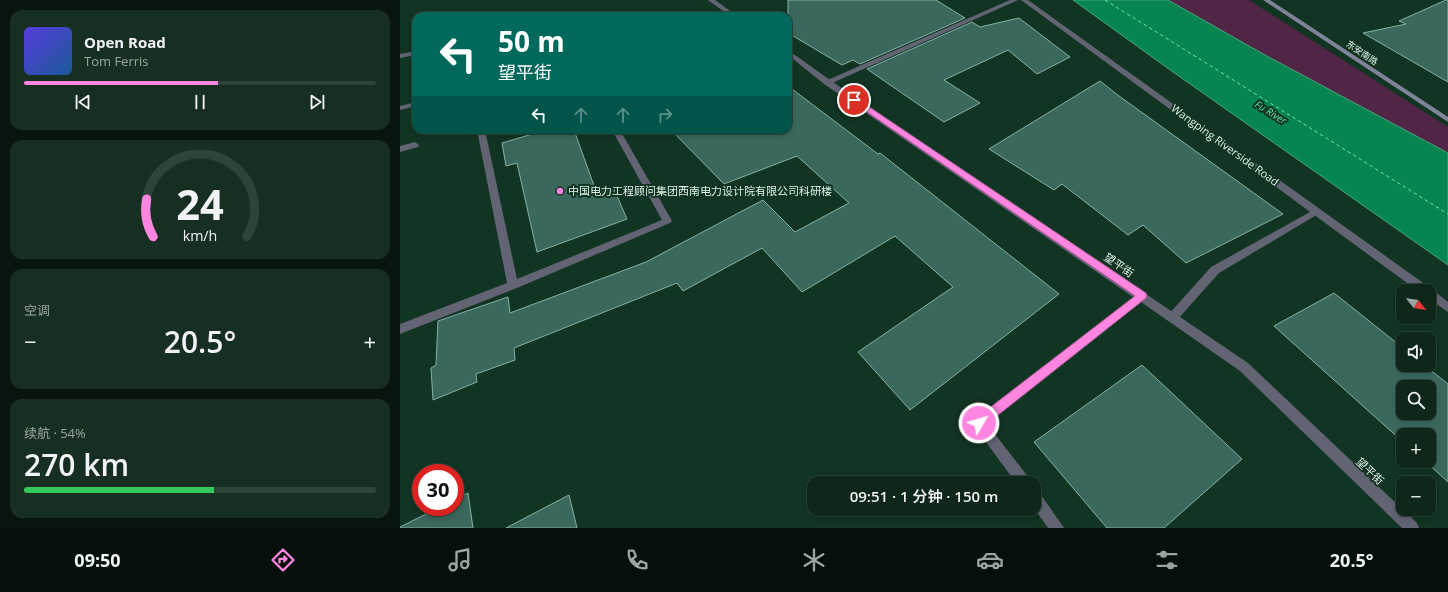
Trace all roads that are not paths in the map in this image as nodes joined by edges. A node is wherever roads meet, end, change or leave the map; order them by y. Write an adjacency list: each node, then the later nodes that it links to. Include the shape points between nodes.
1 (711, 0): 5 (street)
2 (1014, 0): 9 (street)
3 (1024, 0): 17 (street, Wangping Riverside Road)
4 (1266, 0): 12 (street, 东安南路)
5 (728, 12)
6 (412, 54): 8 (street)
7 (792, 55): 9 (street, 望平街)
8 (400, 56)
9 (827, 82): 20 (street, 望平街)
10 (412, 105): 11 (street)
11 (400, 108)
12 (1448, 120)
13 (482, 134): 19 (street)
14 (618, 134): 19 (street, via 667,221)
15 (415, 145): 16 (street)
16 (400, 149)
17 (1317, 211): 18 (street, Wangping Riverside Road); 23 (street, via 1215,270)
18 (1416, 284)
19 (513, 285): 24 (street)
20 (1142, 296): 23 (street, 望平街); 25 (street, via 979,423)
21 (1436, 299): 22 (street)
22 (1448, 308)
23 (1173, 317): 28 (street, 望平街, via 1244,366)
24 (400, 328)
25 (1019, 476)
26 (1041, 506): 27 (street)
27 (1057, 528)
28 (1412, 528)

